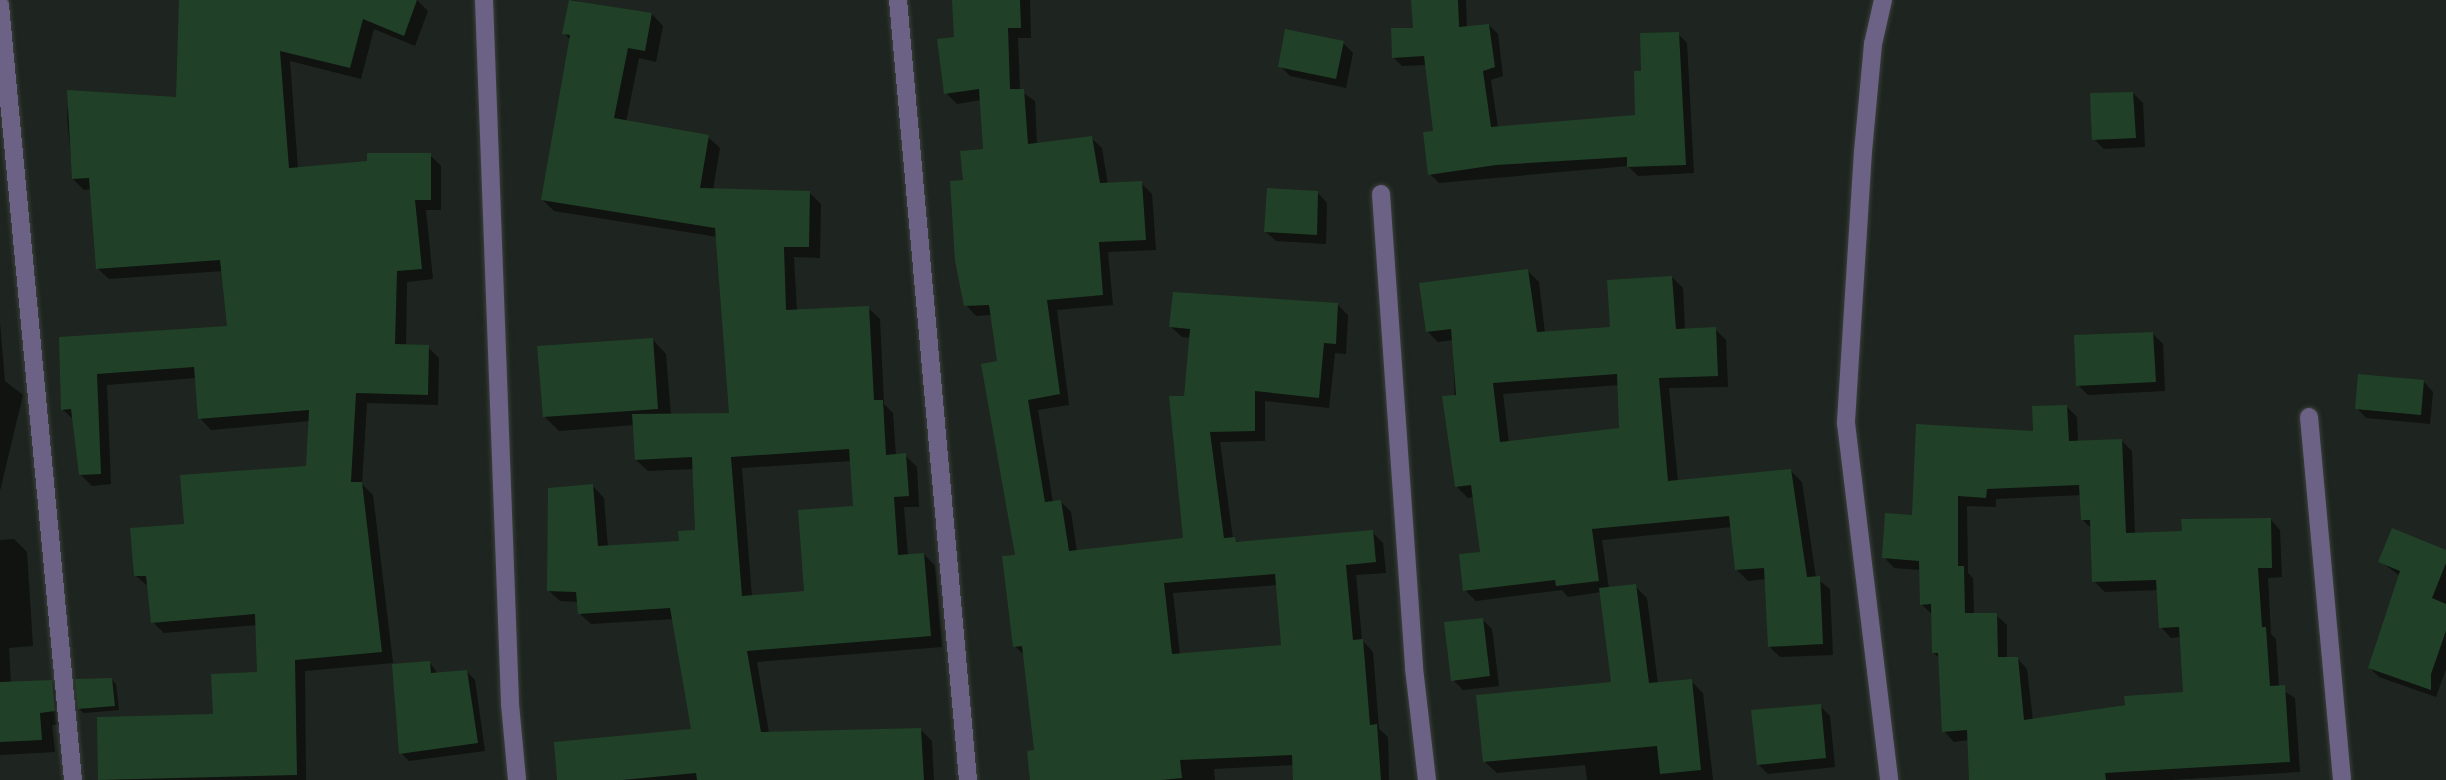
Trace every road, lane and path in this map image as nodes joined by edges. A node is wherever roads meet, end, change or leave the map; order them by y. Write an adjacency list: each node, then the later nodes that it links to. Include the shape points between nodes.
1 (484, 0): 8 (street, via 510,704)
2 (898, 0): 9 (street)
3 (1883, 0): 11 (street, via 1873,44 1863,152 1846,423)
4 (0, 5): 7 (street)
5 (1381, 194): 10 (street, via 1414,668)
6 (2309, 417): 12 (street)
7 (73, 780)
8 (517, 780)
9 (968, 780)
10 (1427, 780)
11 (1889, 780)
12 (2342, 780)

